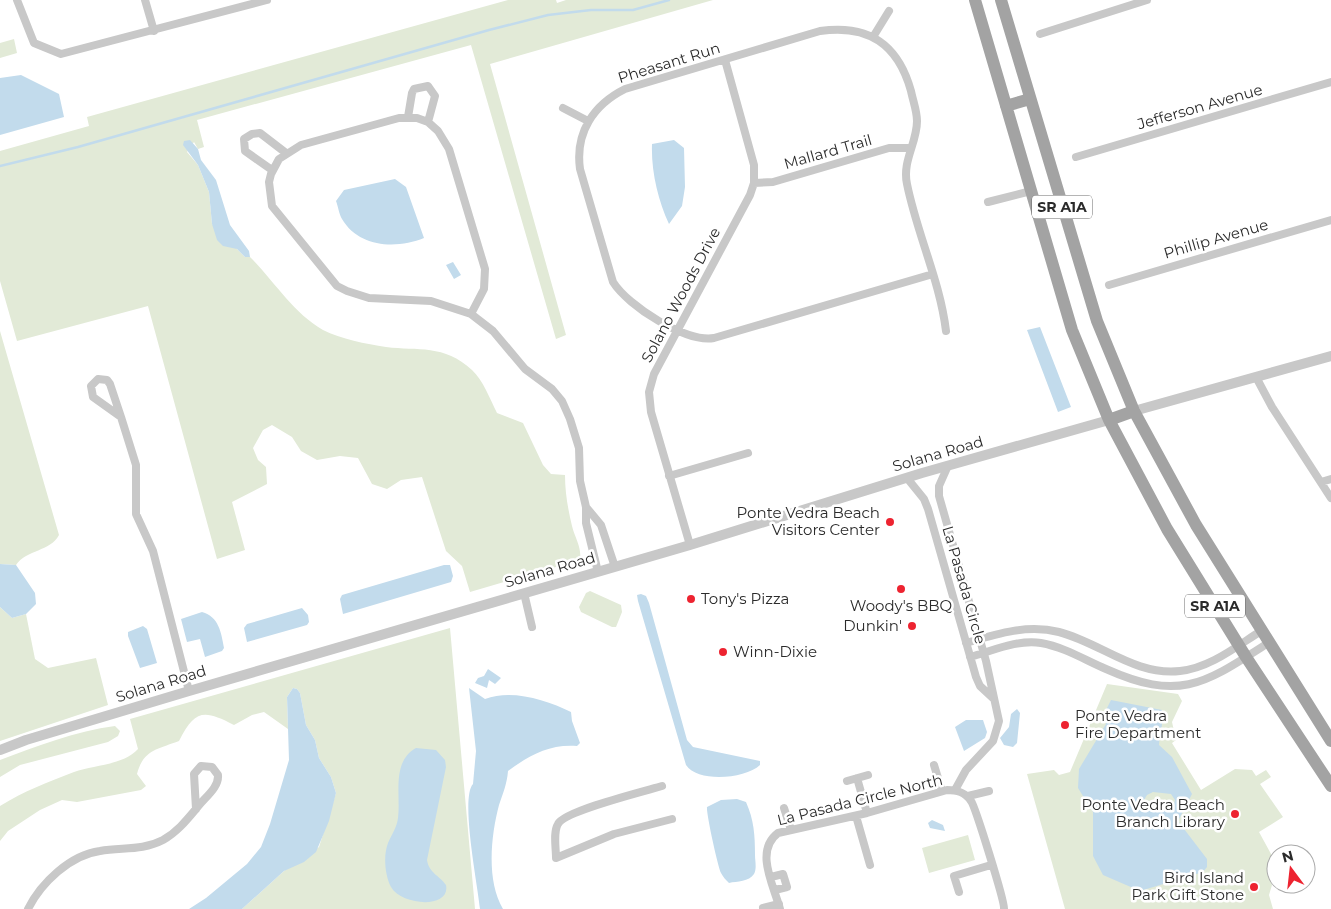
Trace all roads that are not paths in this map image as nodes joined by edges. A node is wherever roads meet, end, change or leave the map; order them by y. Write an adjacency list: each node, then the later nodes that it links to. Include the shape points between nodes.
1 (17, 0): 8 (street, via 34,43 61,54)
2 (145, 0): 8 (street)
3 (267, 0): 8 (street)
4 (975, 0): 14 (main road, SR A1A)
5 (1001, 0): 13 (main road, SR A1A)
6 (1147, 0): 9 (street)
7 (889, 11): 10 (street)
8 (154, 31)
9 (1040, 34)
10 (873, 37): 11 (street, Pheasant Run, via 847,30 820,31); 19 (street, Pheasant Run, via 892,52 908,83 917,122)
11 (725, 60): 17 (street, Pheasant Run, via 625,89 603,102); 23 (street, Solano Woods Drive, via 754,165)
12 (1331, 82): 21 (street, Jefferson Avenue)
13 (1030, 99): 14 (main road); 34 (main road, SR A1A, via 1098,321)
14 (1006, 106): 24 (main road, SR A1A)
15 (563, 108): 17 (street)
16 (408, 117): 18 (street); 18 (street, via 414,89 428,86 435,96); 20 (street, via 300,145)
17 (588, 121): 30 (street, Pheasant Run, via 579,150 580,169 614,282 632,304)
18 (428, 122): 29 (street, via 449,149 485,269 484,288)
19 (910, 148): 23 (street, Mallard Trail, via 889,148 773,182); 27 (street, Pheasant Run, via 906,180)
20 (286, 153): 22 (street); 22 (street, via 260,133 244,139 245,151)
21 (1076, 157)
22 (272, 170): 29 (street, via 269,189 276,212 337,286 369,298 430,301)
23 (754, 183): 30 (street, Solano Woods Drive)
24 (1031, 191): 25 (street); 36 (main road, SR A1A, via 1072,330)
25 (988, 202)
26 (1331, 220): 28 (street, Phillip Avenue)
27 (933, 274): 30 (street, Pheasant Run, via 714,338 699,339); 31 (street)
28 (1109, 284)
29 (471, 314): 44 (street, via 492,331 517,362 562,401 579,448 580,481)
30 (677, 330): 39 (street, Solano Woods Drive, via 654,374 649,392 651,412)
31 (946, 332)
32 (1331, 356): 33 (street)
33 (1256, 377): 34 (street); 42 (street)
34 (1134, 411): 36 (main road); 50 (main road, SR A1A, via 1196,525)
35 (121, 417): 35 (street, via 110,384 103,379 93,382 93,397); 60 (street, via 136,465 136,514 153,551)
36 (1109, 420): 38 (street, Solana Road); 54 (main road, SR A1A, via 1167,529)
37 (748, 453): 39 (street)
38 (947, 468): 40 (street, Solana Road); 51 (street, La Pasada Circle, via 939,486 939,496)
39 (669, 476): 45 (street, Solano Woods Drive)
40 (907, 478): 45 (street, Solana Road); 52 (street, La Pasada Circle, via 928,509)
41 (1331, 479): 42 (street)
42 (1320, 482): 43 (street)
43 (1331, 498)
44 (586, 507): 46 (street, via 601,525); 47 (street, via 586,523)
45 (690, 546): 46 (street, Solana Road)
46 (615, 567): 47 (street, Solana Road)
47 (598, 572): 48 (street, Solana Road)
48 (524, 593): 49 (street); 60 (street, Solana Road)
49 (532, 627)
50 (1261, 631): 53 (main road, SR A1A); 54 (street)
51 (980, 638): 52 (street); 55 (street, La Pasada Circle); 56 (street, via 1010,631 1059,632)
52 (966, 643): 57 (street, La Pasada Circle)
53 (1268, 643): 58 (street); 62 (main road, SR A1A)
54 (1239, 645): 56 (street, via 1208,663 1180,671 1150,670); 58 (main road, SR A1A)
55 (984, 653): 57 (street); 59 (street, via 1018,644 1042,644); 61 (street, La Pasada Circle)
56 (1113, 656): 59 (street)
57 (970, 657): 61 (street, La Pasada Circle, via 980,686)
58 (1246, 657): 59 (street, via 1208,678 1183,687 1138,682); 69 (main road, SR A1A)
59 (1107, 669)
60 (189, 691): 63 (street, Solana Road)
61 (994, 699): 71 (street, La Pasada Circle, via 999,721 997,731 988,747 966,770)
62 (1331, 741)
63 (0, 750)
64 (934, 766): 70 (street)
65 (868, 775): 66 (street)
66 (857, 778): 67 (street); 76 (street)
67 (847, 781)
68 (662, 786): 78 (street, via 562,819 556,829 556,858 614,834)
69 (1331, 786)
70 (942, 790): 71 (street, La Pasada Circle North); 76 (street, La Pasada Circle North)
71 (955, 790): 73 (street)
72 (989, 791): 73 (street)
73 (968, 796): 81 (street, via 976,808)
74 (196, 808): 74 (street, via 194,774 201,766 212,767 218,775 216,785); 87 (street, via 176,830 152,844 128,850 98,851 73,861 49,880)
75 (784, 808): 79 (street)
76 (867, 814): 77 (street, La Pasada Circle North)
77 (856, 816): 79 (street, La Pasada Circle North); 80 (street)
78 (672, 819)
79 (791, 830): 82 (street, La Pasada Circle North, via 772,838 766,850)
80 (870, 865)
81 (991, 865): 84 (street, via 954,876); 88 (street)
82 (771, 877): 83 (street); 83 (street, via 783,874 787,887)
83 (775, 890): 85 (street)
84 (959, 892)
85 (780, 906): 86 (street)
86 (763, 908)
87 (28, 909)
88 (1004, 909)

